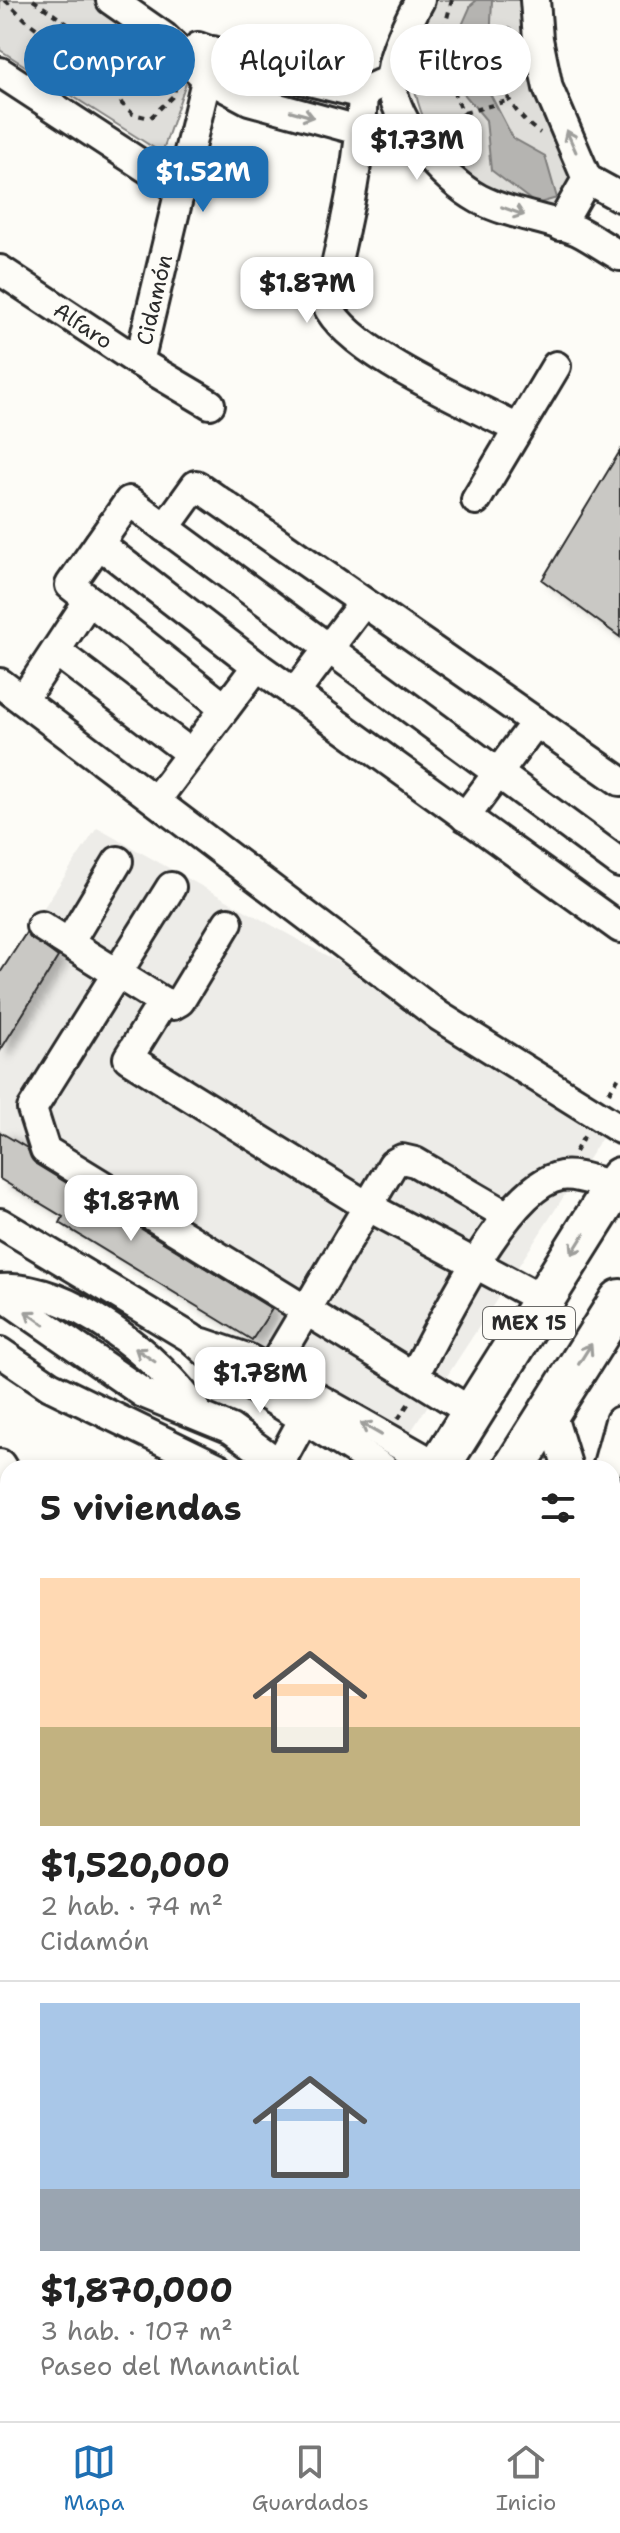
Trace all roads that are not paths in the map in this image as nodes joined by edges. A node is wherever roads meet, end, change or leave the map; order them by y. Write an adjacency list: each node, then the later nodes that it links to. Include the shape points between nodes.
1 (111, 0): 5 (street, via 158,47)
2 (420, 0): 4 (street)
3 (526, 9): 12 (street, one-way to 3, via 548,88)
4 (406, 24)
5 (198, 69): 6 (street); 10 (street, one-way to 10, via 249,100); 13 (street, Cidamón)
6 (211, 69)
7 (0, 72): 13 (street)
8 (363, 96): 10 (street)
9 (396, 96): 11 (street)
10 (362, 131): 11 (street); 21 (street, via 327,305 333,318 386,360)
11 (414, 136): 15 (street, one-way to 15, via 441,170 478,199)
12 (587, 179): 14 (street); 15 (street)
13 (182, 191): 18 (street, Cidamón)
14 (620, 197)
15 (560, 226): 16 (street)
16 (620, 256)
17 (0, 270): 18 (street, Alfaro)
18 (139, 362): 20 (street, Alfaro)
19 (556, 366): 21 (street)
20 (210, 404)
21 (518, 429): 22 (street)
22 (476, 500)
23 (165, 528): 24 (street, via 129,501); 26 (street, via 196,485); 27 (street)
24 (99, 544): 25 (street, via 70,585); 29 (street)
25 (89, 600): 28 (street); 33 (street)
26 (363, 603): 27 (street); 34 (street)
27 (327, 647): 31 (street); 36 (street)
28 (57, 652): 32 (street); 35 (street)
29 (257, 666): 31 (street); 33 (street)
30 (0, 683): 32 (street)
31 (294, 694): 39 (street)
32 (23, 700): 38 (street)
33 (225, 708): 35 (street)
34 (536, 722): 36 (street); 37 (street)
35 (190, 753): 38 (street)
36 (498, 774): 39 (street); 41 (street)
37 (620, 781)
38 (156, 800): 49 (street, via 439,1016)
39 (465, 817): 45 (street)
40 (118, 861): 46 (street)
41 (620, 863)
42 (171, 887): 47 (street)
43 (228, 922): 48 (street, via 180,1001)
44 (41, 926): 46 (street)
45 (620, 928)
46 (69, 943): 47 (street)
47 (117, 973): 48 (street); 58 (street, via 32,1109 45,1150)
48 (163, 1002): 51 (street, via 128,1058)
49 (620, 1129)
50 (617, 1182): 52 (street, via 563,1175 546,1181); 57 (highway, MEX 15, one-way to 57)
51 (367, 1206): 52 (street, via 393,1164 402,1159); 54 (street); 58 (street)
52 (506, 1215): 54 (street)
53 (0, 1223): 59 (street)
54 (473, 1269): 57 (street); 62 (street)
55 (0, 1291): 68 (street, one-way to 55, via 231,1429 143,1393)
56 (620, 1300): 64 (highway, MEX 15, one-way to 56)
57 (540, 1306): 65 (highway, MEX 15)
58 (305, 1308): 61 (street); 62 (street)
59 (191, 1338): 61 (street); 63 (street, via 230,1373)
60 (0, 1352): 67 (street, via 50,1386)
61 (270, 1371): 63 (street)
62 (414, 1375): 65 (street)
63 (310, 1408): 69 (street); 70 (street); 71 (street, one-way to 63)
64 (550, 1410): 73 (highway, MEX 15); 74 (street)
65 (473, 1413): 72 (highway, MEX 15)
66 (620, 1421): 75 (street)
67 (203, 1460)
68 (273, 1460)
69 (284, 1460)
70 (373, 1460)
71 (421, 1460)
72 (443, 1460)
73 (519, 1460)
74 (566, 1460)
75 (609, 1460)

